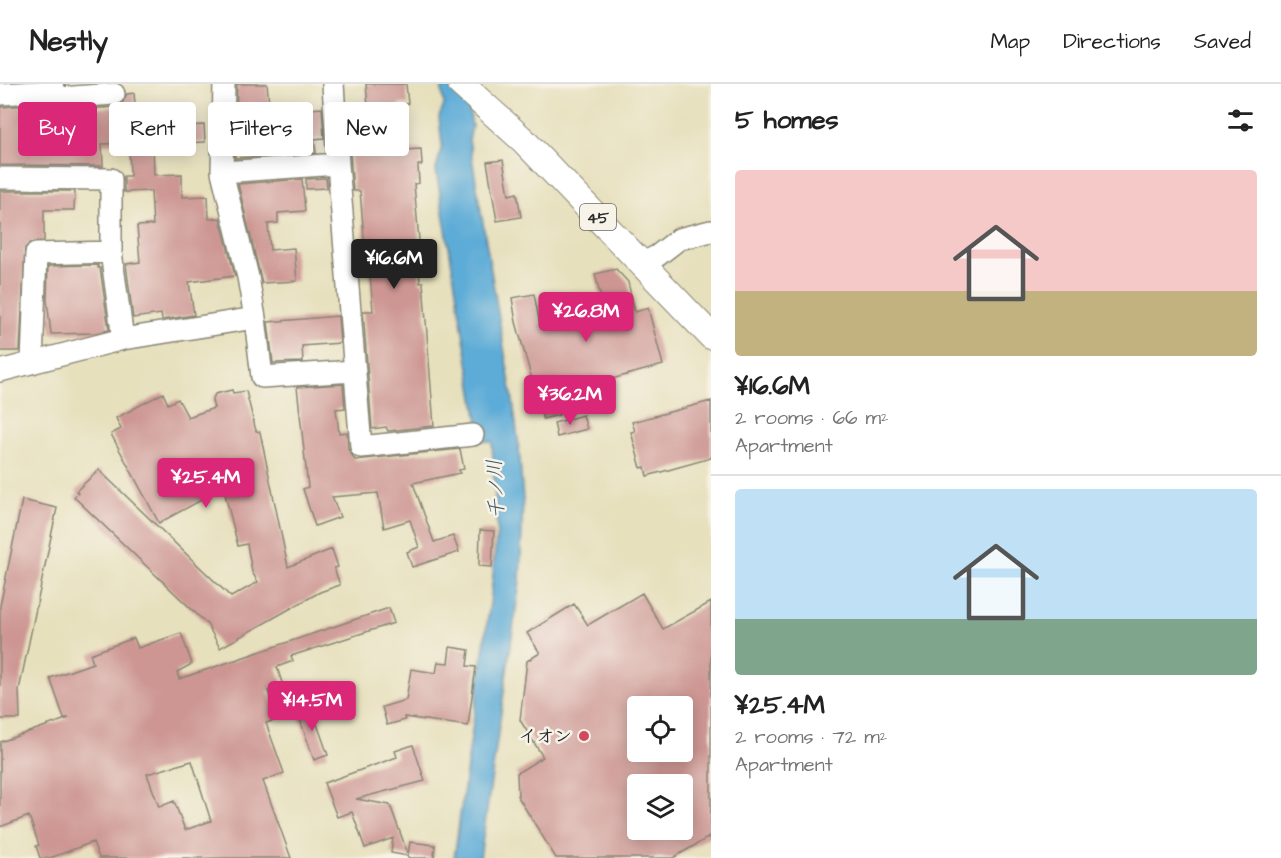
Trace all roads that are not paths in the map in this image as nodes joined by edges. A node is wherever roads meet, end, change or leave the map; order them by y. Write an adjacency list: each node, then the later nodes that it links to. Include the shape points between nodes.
1 (224, 84): 8 (street)
2 (333, 84): 7 (street)
3 (461, 84): 12 (main road, 45, via 523,140)
4 (55, 88): 5 (street); 6 (street, via 60,98)
5 (0, 94)
6 (114, 94)
7 (338, 164): 8 (street); 18 (street)
8 (222, 172): 13 (street)
9 (0, 178): 11 (street, via 111,179)
10 (711, 231): 12 (street, via 680,238)
11 (111, 252): 15 (street); 16 (street, via 36,254)
12 (643, 264): 14 (main road, 45)
13 (255, 318): 15 (street); 18 (street, via 262,377)
14 (711, 336)
15 (123, 339): 16 (street)
16 (32, 363): 17 (street)
17 (0, 371)
18 (354, 371): 19 (street, via 361,447)
19 (473, 435)

